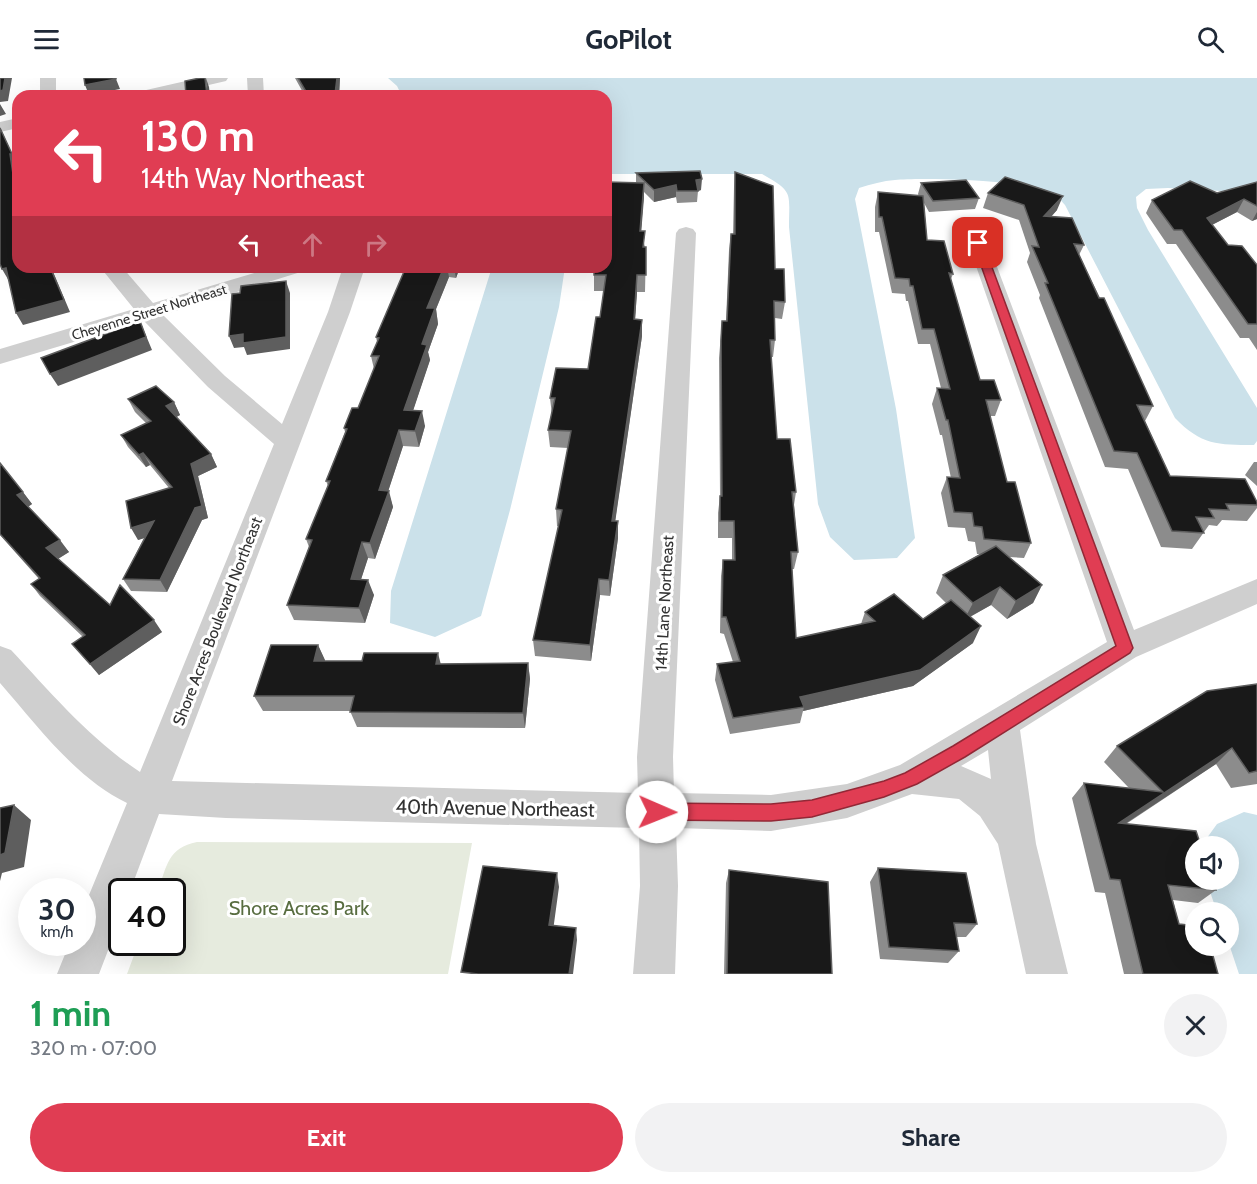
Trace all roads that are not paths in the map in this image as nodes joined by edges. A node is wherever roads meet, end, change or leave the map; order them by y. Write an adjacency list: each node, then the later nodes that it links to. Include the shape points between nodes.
1 (220, 78): 2 (street)
2 (166, 90)
3 (686, 233): 17 (street, 14th Lane Northeast, via 655,757)
4 (978, 243): 12 (street)
5 (116, 273): 8 (street)
6 (277, 273): 8 (street, Cheyenne Street Northeast)
7 (352, 273): 10 (street, Shore Acres Boulevard Northeast)
8 (146, 312): 9 (street, Cheyenne Street Northeast); 10 (street, via 244,408)
9 (0, 357)
10 (287, 441): 16 (street, Shore Acres Boulevard Northeast)
11 (1257, 591): 12 (street, 40th Avenue Northeast)
12 (1125, 648): 14 (street, 40th Avenue Northeast)
13 (0, 660): 16 (street, via 93,758)
14 (1002, 723): 15 (street, 40th Avenue Northeast); 18 (street)
15 (911, 778): 17 (street, 40th Avenue Northeast, via 848,801 812,808 771,813); 18 (street, via 954,779 974,787 1002,812)
16 (148, 794): 17 (street, 40th Avenue Northeast, via 226,801); 19 (street, Shore Acres Boulevard Northeast)
17 (657, 812): 20 (street, 14th Lane Northeast, via 659,886)
18 (1017, 844): 21 (street)
19 (78, 974)
20 (654, 974)
21 (1047, 974)

